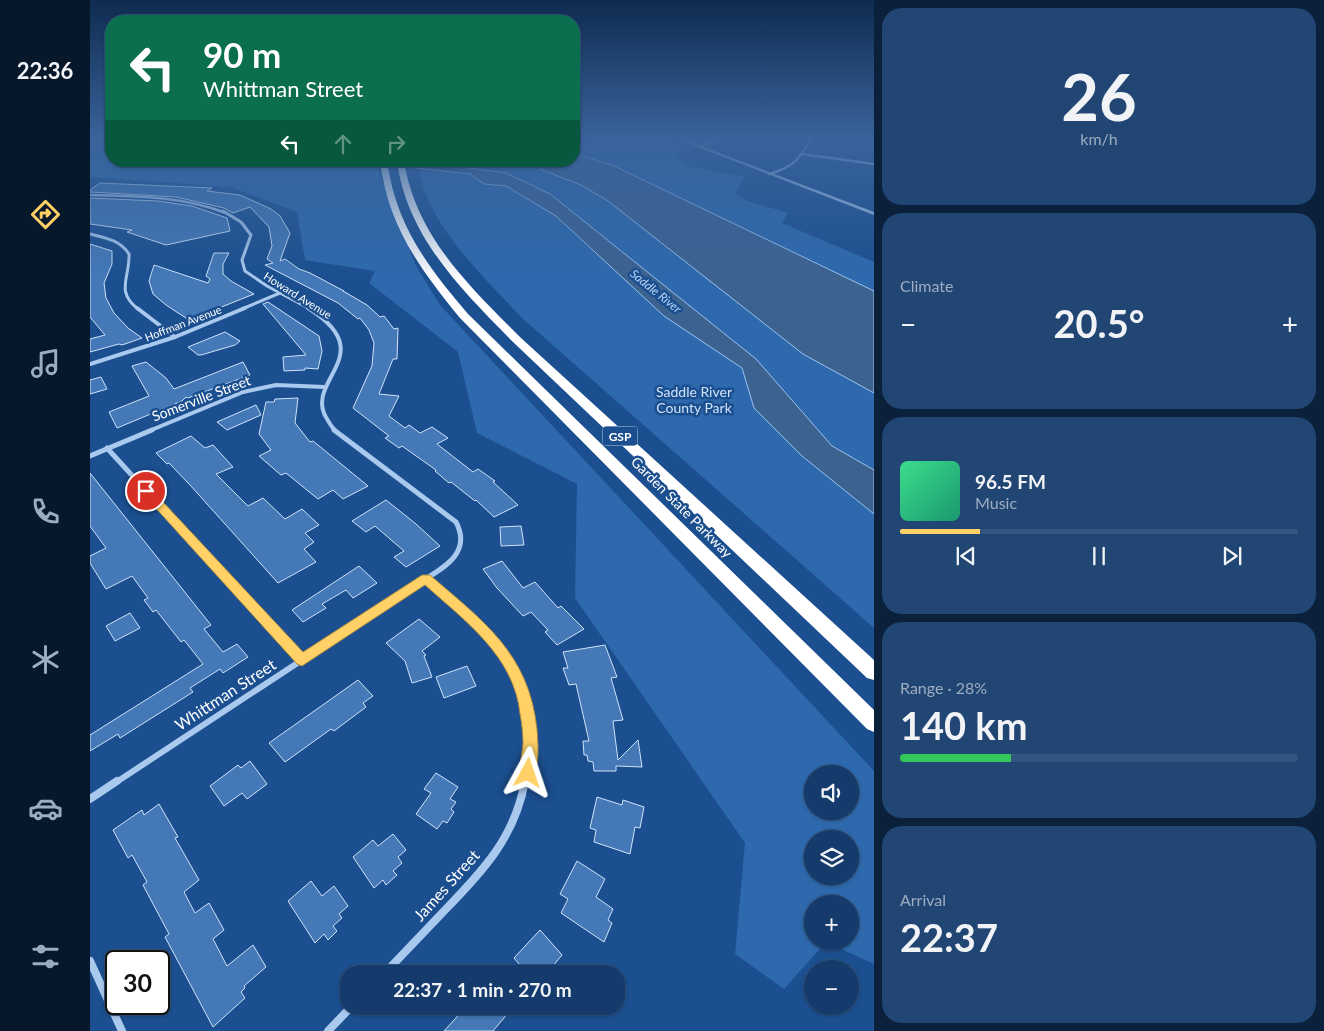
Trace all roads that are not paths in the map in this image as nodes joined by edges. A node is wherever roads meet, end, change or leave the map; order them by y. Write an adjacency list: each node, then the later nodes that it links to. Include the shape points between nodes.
1 (387, 184): 14 (highway, Garden State Parkway / GSP, via 394,212 412,248 464,316)
2 (405, 184): 16 (highway, Garden State Parkway / GSP, via 414,211 435,247 491,314)
3 (796, 184): 5 (street)
4 (90, 195): 7 (street, Howard Avenue, via 170,199 226,214 245,225 250,235 242,260 245,271)
5 (874, 214)
6 (90, 234): 8 (street, via 118,242 128,252 131,263 123,290 125,296)
7 (280, 293): 8 (street, Hoffman Avenue); 10 (street, Howard Avenue, via 328,323 340,340 340,361)
8 (174, 337): 9 (street, Hoffman Avenue)
9 (90, 364)
10 (325, 387): 11 (street, Somerville Street, via 276,385 243,392); 13 (street, Howard Avenue, via 322,411 333,429 449,516 461,530 460,550 452,561)
11 (107, 448): 12 (street, Somerville Street); 15 (street)
12 (90, 456)
13 (426, 578): 15 (street, Whittman Street); 21 (street, James Street, via 478,624 511,664 528,712 528,773 519,808 506,836 481,873)
14 (796, 646): 17 (highway, Garden State Parkway / GSP); 18 (highway)
15 (302, 660): 19 (street, Whittman Street)
16 (874, 672)
17 (874, 723)
18 (874, 733)
19 (90, 800)
20 (90, 963): 23 (street)
21 (393, 965)
22 (343, 1015): 24 (street)
23 (122, 1031)
24 (328, 1031)

